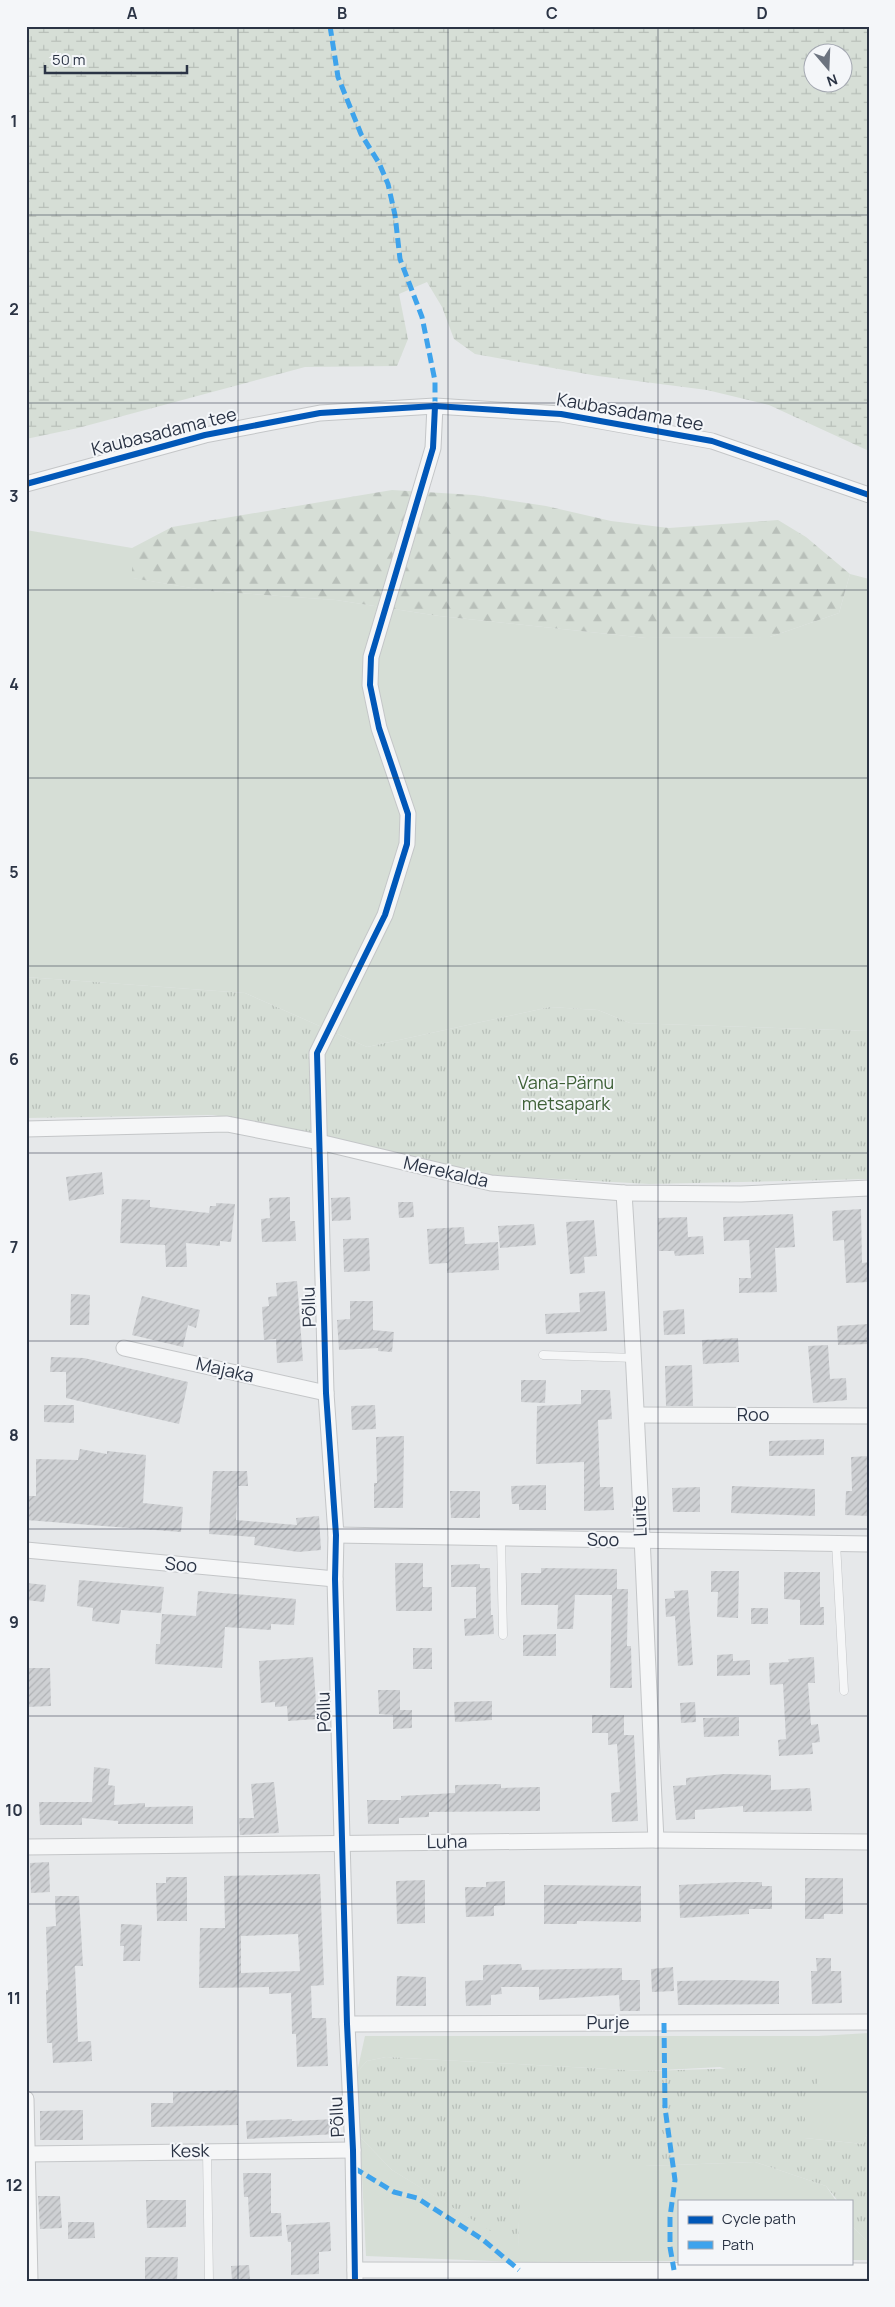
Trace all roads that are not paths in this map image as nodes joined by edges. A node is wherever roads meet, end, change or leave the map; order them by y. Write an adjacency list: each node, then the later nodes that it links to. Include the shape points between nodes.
1 (435, 406): 2 (street, Kaubasadama tee, via 320,413 205,435); 3 (street, Kaubasadama tee, via 560,414 712,441); 5 (street, Põllu, via 433,448 371,657 370,685 379,728 408,814 407,844 384,915 317,1053)
2 (26, 484)
3 (869, 494)
4 (26, 1129): 5 (street, Merekalda, via 227,1124)
5 (319, 1142): 7 (street, Merekalda, via 491,1183); 11 (street, Põllu)
6 (869, 1188): 7 (street, Merekalda, via 741,1194)
7 (624, 1193): 10 (street, Luite)
8 (124, 1348): 11 (street, Majaka)
9 (543, 1356): 10 (lane)
10 (635, 1358): 12 (street, Luite)
11 (326, 1393): 14 (street, Põllu)
12 (638, 1415): 13 (street, Roo); 16 (street, Luite)
13 (869, 1416)
14 (336, 1535): 15 (street, Soo); 20 (street, Põllu)
15 (502, 1538): 16 (street, Soo); 21 (lane)
16 (641, 1541): 17 (street, Soo); 23 (street, Luite)
17 (836, 1543): 18 (street, Soo); 22 (lane)
18 (869, 1544)
19 (26, 1550): 20 (street, Soo)
20 (335, 1579): 25 (street, Põllu)
21 (503, 1636)
22 (844, 1691)
23 (656, 1840): 24 (street, Luha); 25 (street, Luha)
24 (869, 1842)
25 (342, 1843): 26 (street, Luha); 28 (street, Põllu)
26 (26, 1847)
27 (869, 2022): 28 (street, Purje)
28 (347, 2024): 30 (street, Põllu)
29 (26, 2099): 32 (street)
30 (353, 2150): 31 (street, Kesk); 34 (street, Põllu)
31 (207, 2151): 32 (street, Kesk); 37 (lane)
32 (27, 2154): 36 (street)
33 (869, 2271): 35 (street)
34 (355, 2276): 35 (street)
35 (674, 2276)
36 (30, 2281)
37 (209, 2281)

